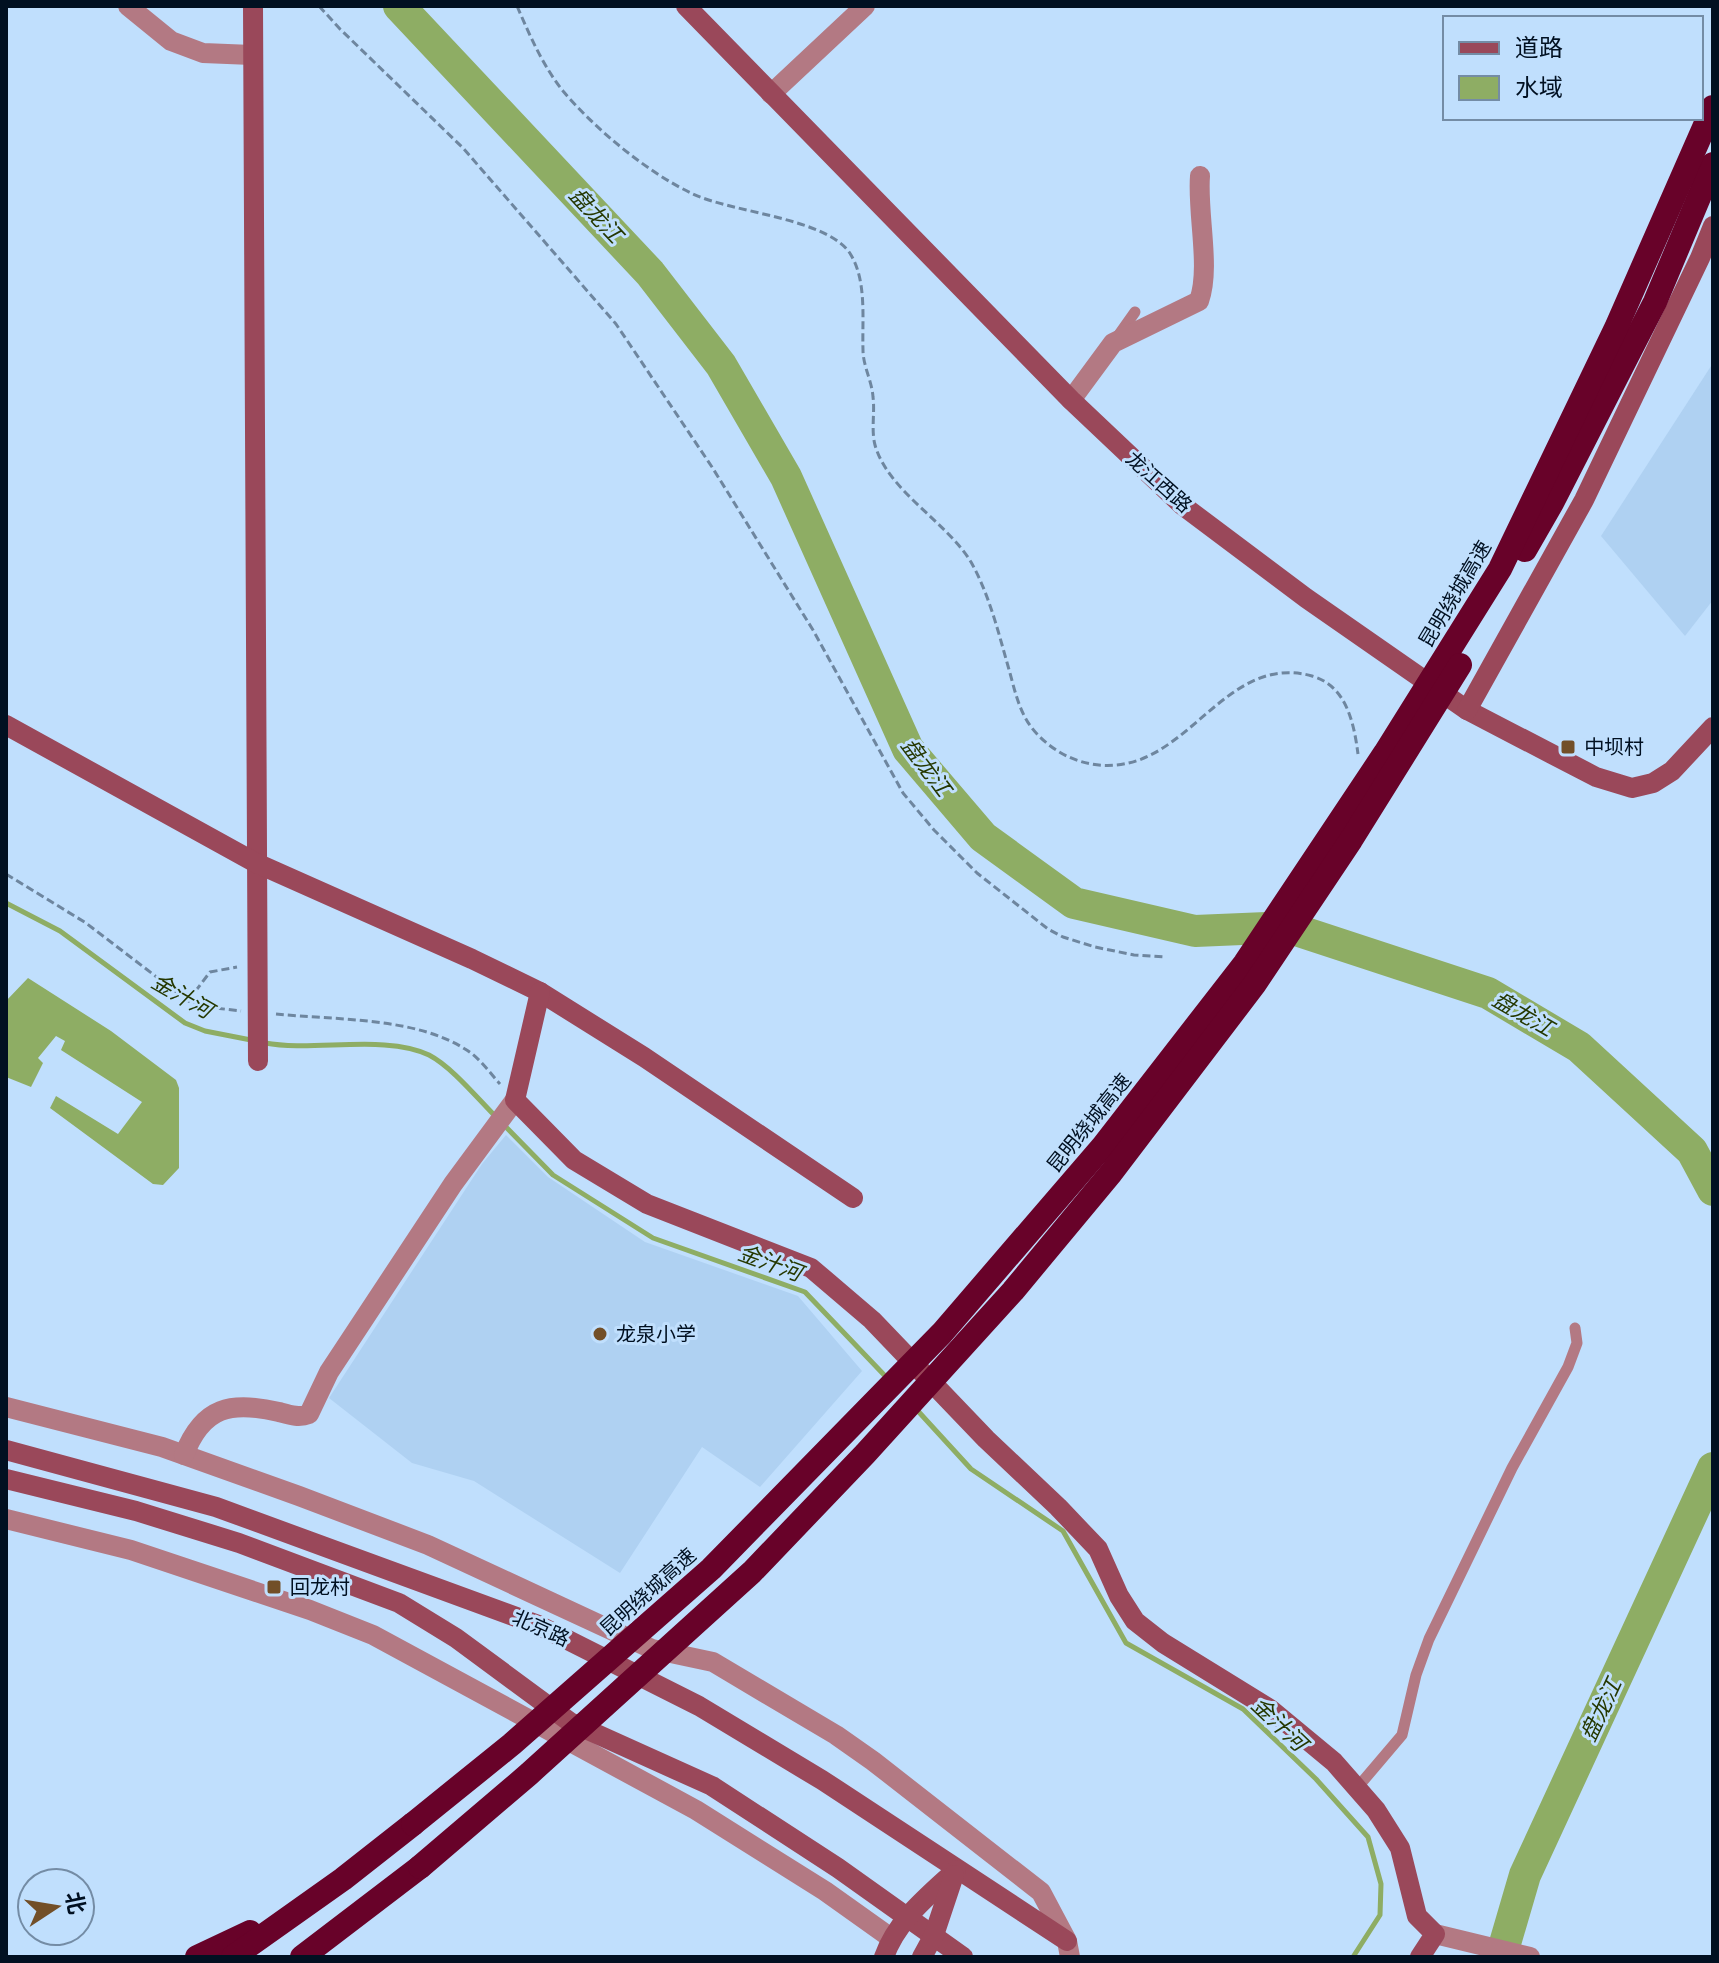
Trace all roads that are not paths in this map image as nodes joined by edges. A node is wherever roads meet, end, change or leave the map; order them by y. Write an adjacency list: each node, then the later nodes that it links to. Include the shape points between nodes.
1 (128, 6): 5 (street, via 181,45 203,53)
2 (253, 6): 5 (street)
3 (686, 6): 6 (street, 龙江西路)
4 (865, 6): 6 (street)
5 (252, 55): 17 (street)
6 (771, 94): 13 (street, 龙江西路)
7 (1713, 107): 31 (highway, 昆明绕城高速, bridge, via 1616,328 1500,569 1245,963 1103,1146 931,1344 711,1569 512,1744)
8 (1713, 164): 30 (highway, 昆明绕城高速, bridge, via 1655,302 1552,503 1351,840 1244,998 1013,1291 855,1465 752,1572)
9 (1200, 176): 12 (street, via 1205,286 1199,301)
10 (1713, 226): 14 (street, via 1584,500)
11 (1135, 312): 12 (lane)
12 (1113, 343): 13 (street)
13 (1071, 400): 14 (street, 龙江西路, via 1182,505)
14 (1467, 710): 16 (street, 龙江西路, via 1596,777 1632,788 1672,771)
15 (6, 725): 17 (street)
16 (1713, 727)
17 (256, 863): 18 (street); 19 (street)
18 (540, 992): 20 (street); 21 (street)
19 (258, 1061)
20 (515, 1100): 25 (street, via 329,1372 309,1414 218,1410 198,1428); 28 (street, via 574,1160 647,1204 811,1268 872,1320 1098,1549 1135,1621 1270,1709)
21 (853, 1198)
22 (1575, 1328): 28 (lane, via 1577,1343 1568,1367 1429,1639 1402,1735)
23 (6, 1407): 25 (street)
24 (6, 1450): 29 (street, 北京路, via 216,1507 538,1625 699,1706)
25 (184, 1455): 36 (street, via 428,1545 652,1649 713,1662 836,1735 1041,1892)
26 (6, 1479): 32 (street, via 239,1543 399,1603 570,1722 712,1786)
27 (6, 1519): 35 (street, via 131,1550 373,1635 696,1810 825,1891)
28 (1357, 1788): 33 (street, via 1400,1848 1417,1916)
29 (956, 1870): 32 (street); 34 (street); 36 (street, 北京路)
30 (415, 1872): 39 (highway, 昆明绕城高速); 40 (highway)
31 (307, 1905): 37 (highway); 38 (highway, 昆明绕城高速)
32 (907, 1916): 34 (street); 35 (street)
33 (1435, 1934): 43 (street); 44 (street)
34 (934, 1935): 41 (street); 42 (street)
35 (888, 1948)
36 (1069, 1949)
37 (197, 1957)
38 (233, 1957)
39 (302, 1957)
40 (333, 1957)
41 (922, 1957)
42 (963, 1957)
43 (1420, 1957)
44 (1530, 1957)

